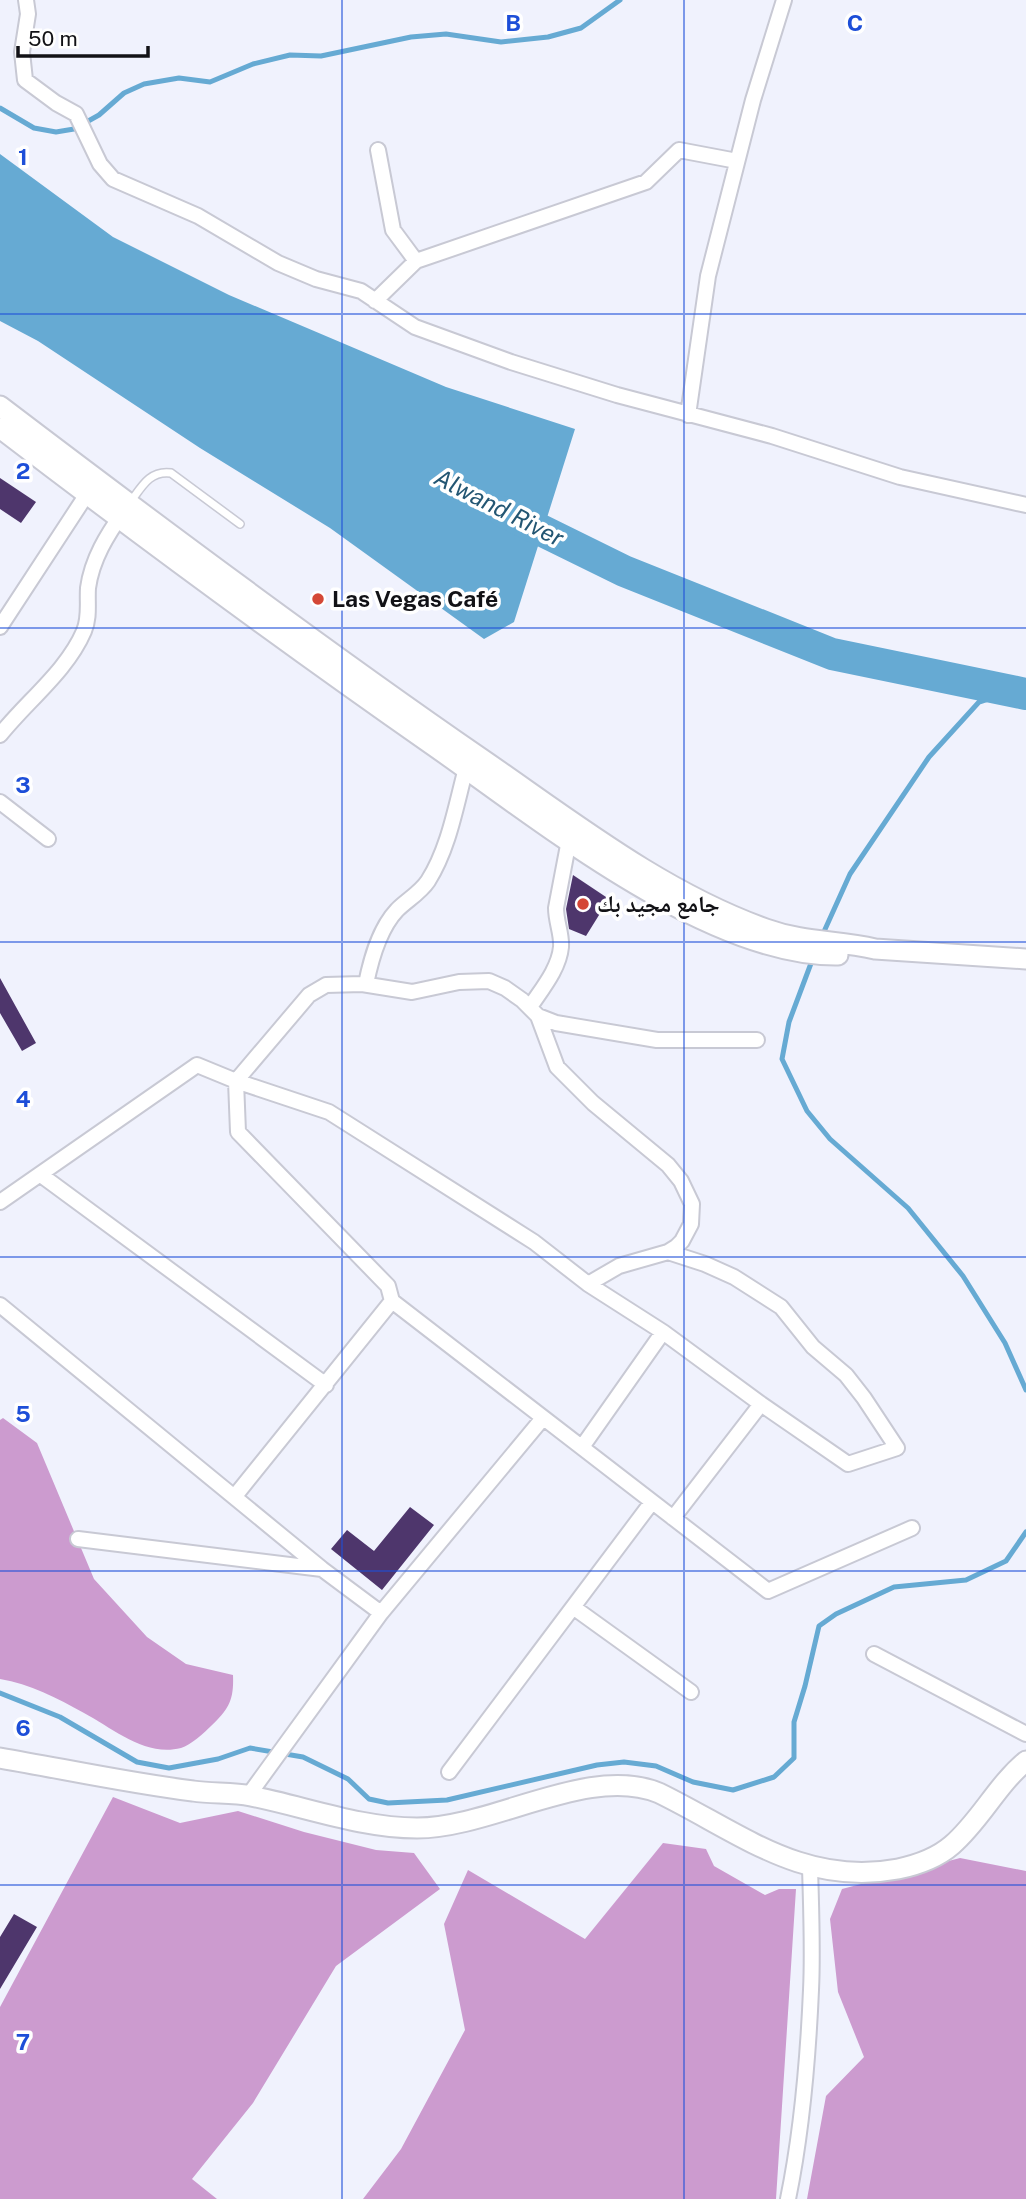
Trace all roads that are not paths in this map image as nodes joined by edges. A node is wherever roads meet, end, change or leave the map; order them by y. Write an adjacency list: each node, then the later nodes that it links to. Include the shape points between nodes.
1 (26, 0): 6 (street, via 24,80 76,114 100,164 113,179 198,216 278,264 361,291)
2 (784, 0): 4 (street)
3 (378, 150): 5 (street, via 393,230)
4 (737, 161): 5 (street, via 679,150 646,182); 8 (street, via 708,276)
5 (416, 261): 6 (street)
6 (376, 301): 8 (street, via 415,327 439,336)
7 (0, 406): 10 (main road)
8 (688, 415): 11 (street, via 900,477)
9 (0, 428): 10 (main road)
10 (91, 487): 12 (main road); 14 (street)
11 (1026, 505)
12 (124, 511): 13 (lane, via 154,474 171,473); 15 (street, via 94,563 88,618 77,645); 16 (main road, via 337,678); 20 (main road, via 612,848 702,902 766,929)
13 (240, 524)
14 (0, 628)
15 (0, 735)
16 (466, 768): 19 (main road); 22 (street, via 434,869 423,887 390,919 372,957)
17 (0, 802): 18 (street)
18 (48, 839)
19 (569, 840): 20 (main road, via 696,916 762,944); 23 (street, via 556,908 560,953)
20 (788, 944): 21 (main road, via 809,955 834,949 854,954 875,949)
21 (1026, 959)
22 (366, 984): 23 (street, via 412,992 489,981); 25 (street, via 316,989)
23 (534, 1011): 24 (street, via 556,1023 657,1040); 28 (street, via 557,1067 681,1181 692,1205 691,1224 682,1241)
24 (757, 1040)
25 (236, 1081): 26 (street, via 197,1065); 29 (street, via 329,1112 526,1237); 30 (street, via 238,1132 388,1286)
26 (41, 1175): 27 (street); 33 (street)
27 (0, 1202)
28 (668, 1252): 29 (street, via 619,1266); 34 (street, via 734,1277 781,1307 813,1347 846,1375 897,1448 848,1464)
29 (588, 1284): 32 (street)
30 (392, 1301): 33 (street); 35 (street)
31 (0, 1305): 37 (street)
32 (663, 1332): 34 (street); 36 (street)
33 (326, 1385): 37 (street)
34 (761, 1404): 39 (street)
35 (543, 1418): 36 (street); 44 (street)
36 (582, 1447): 38 (street)
37 (235, 1496): 42 (street)
38 (652, 1502): 39 (street); 43 (street)
39 (673, 1518): 40 (street, via 768,1591)
40 (912, 1528)
41 (78, 1539): 42 (street)
42 (322, 1569): 44 (street)
43 (573, 1607): 46 (street); 50 (street)
44 (381, 1613): 51 (street)
45 (874, 1654): 47 (street)
46 (691, 1692)
47 (1026, 1734)
48 (0, 1758): 51 (main road, via 194,1792)
49 (1026, 1761): 52 (main road, via 959,1838 932,1858 883,1872)
50 (449, 1772)
51 (248, 1796): 52 (main road, via 357,1821 418,1828 450,1826 561,1795 627,1784 659,1793 766,1850)
52 (810, 1866): 53 (street, via 812,1988)
53 (789, 2199)

